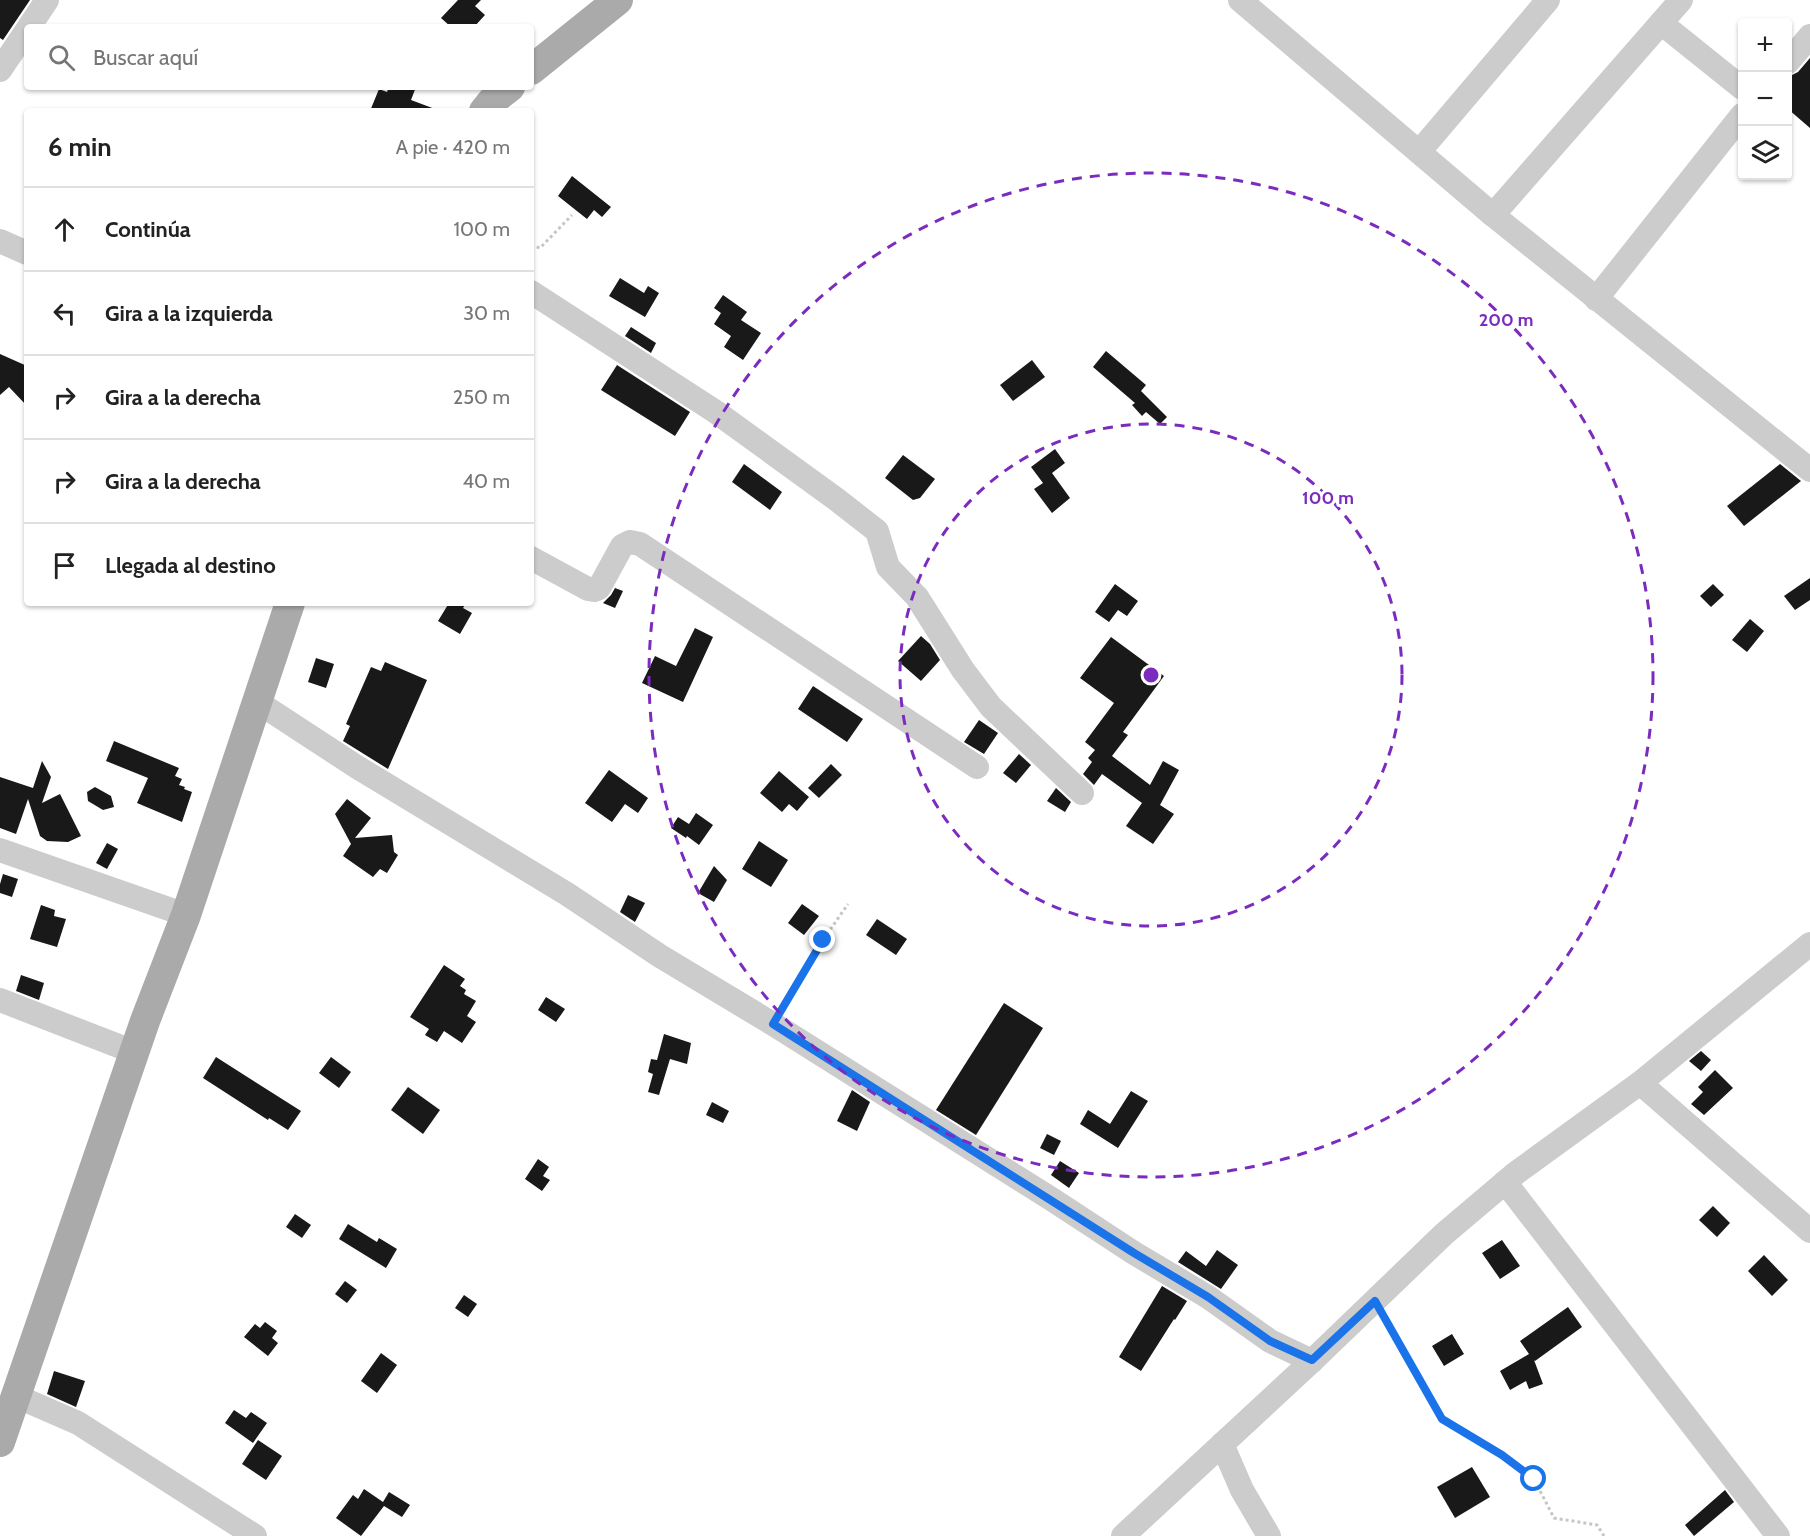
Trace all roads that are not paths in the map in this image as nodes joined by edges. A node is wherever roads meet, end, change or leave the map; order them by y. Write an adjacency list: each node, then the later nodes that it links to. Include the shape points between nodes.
1 (47, 0): 7 (street)
2 (618, 0): 11 (main road)
3 (1240, 0): 17 (street)
4 (1548, 0): 17 (street)
5 (1681, 0): 6 (street)
6 (1661, 23): 13 (street); 18 (street)
7 (31, 24)
8 (24, 34): 12 (street)
9 (1810, 36): 10 (street)
10 (1792, 57)
11 (534, 68)
12 (0, 70)
13 (1738, 84)
14 (506, 90): 15 (main road)
15 (486, 108)
16 (1738, 121): 22 (street)
17 (1419, 152): 18 (street)
18 (1493, 215): 22 (street)
19 (0, 241): 20 (street)
20 (24, 252)
21 (534, 294): 28 (street, via 716,412 877,531 888,567 917,597 991,706)
22 (1596, 299): 23 (street)
23 (1810, 470)
24 (534, 560): 27 (street, via 594,590 599,588 622,546 630,542 640,544)
25 (289, 606): 26 (main road)
26 (256, 701): 30 (main road); 37 (street, via 1208,1297 1270,1341)
27 (977, 767)
28 (1082, 793)
29 (0, 850): 30 (street)
30 (186, 915): 33 (main road)
31 (1810, 944): 34 (street)
32 (0, 1000): 33 (street)
33 (134, 1052): 38 (main road)
34 (1641, 1083): 35 (street); 36 (street)
35 (1505, 1182): 37 (street, via 1444,1234); 44 (street)
36 (1810, 1231)
37 (1312, 1360): 40 (street)
38 (16, 1396): 39 (main road); 41 (street, via 78,1423)
39 (1, 1435)
40 (1222, 1444): 42 (street); 43 (street, via 1242,1490)
41 (255, 1536)
42 (1123, 1536)
43 (1269, 1536)
44 (1778, 1536)

